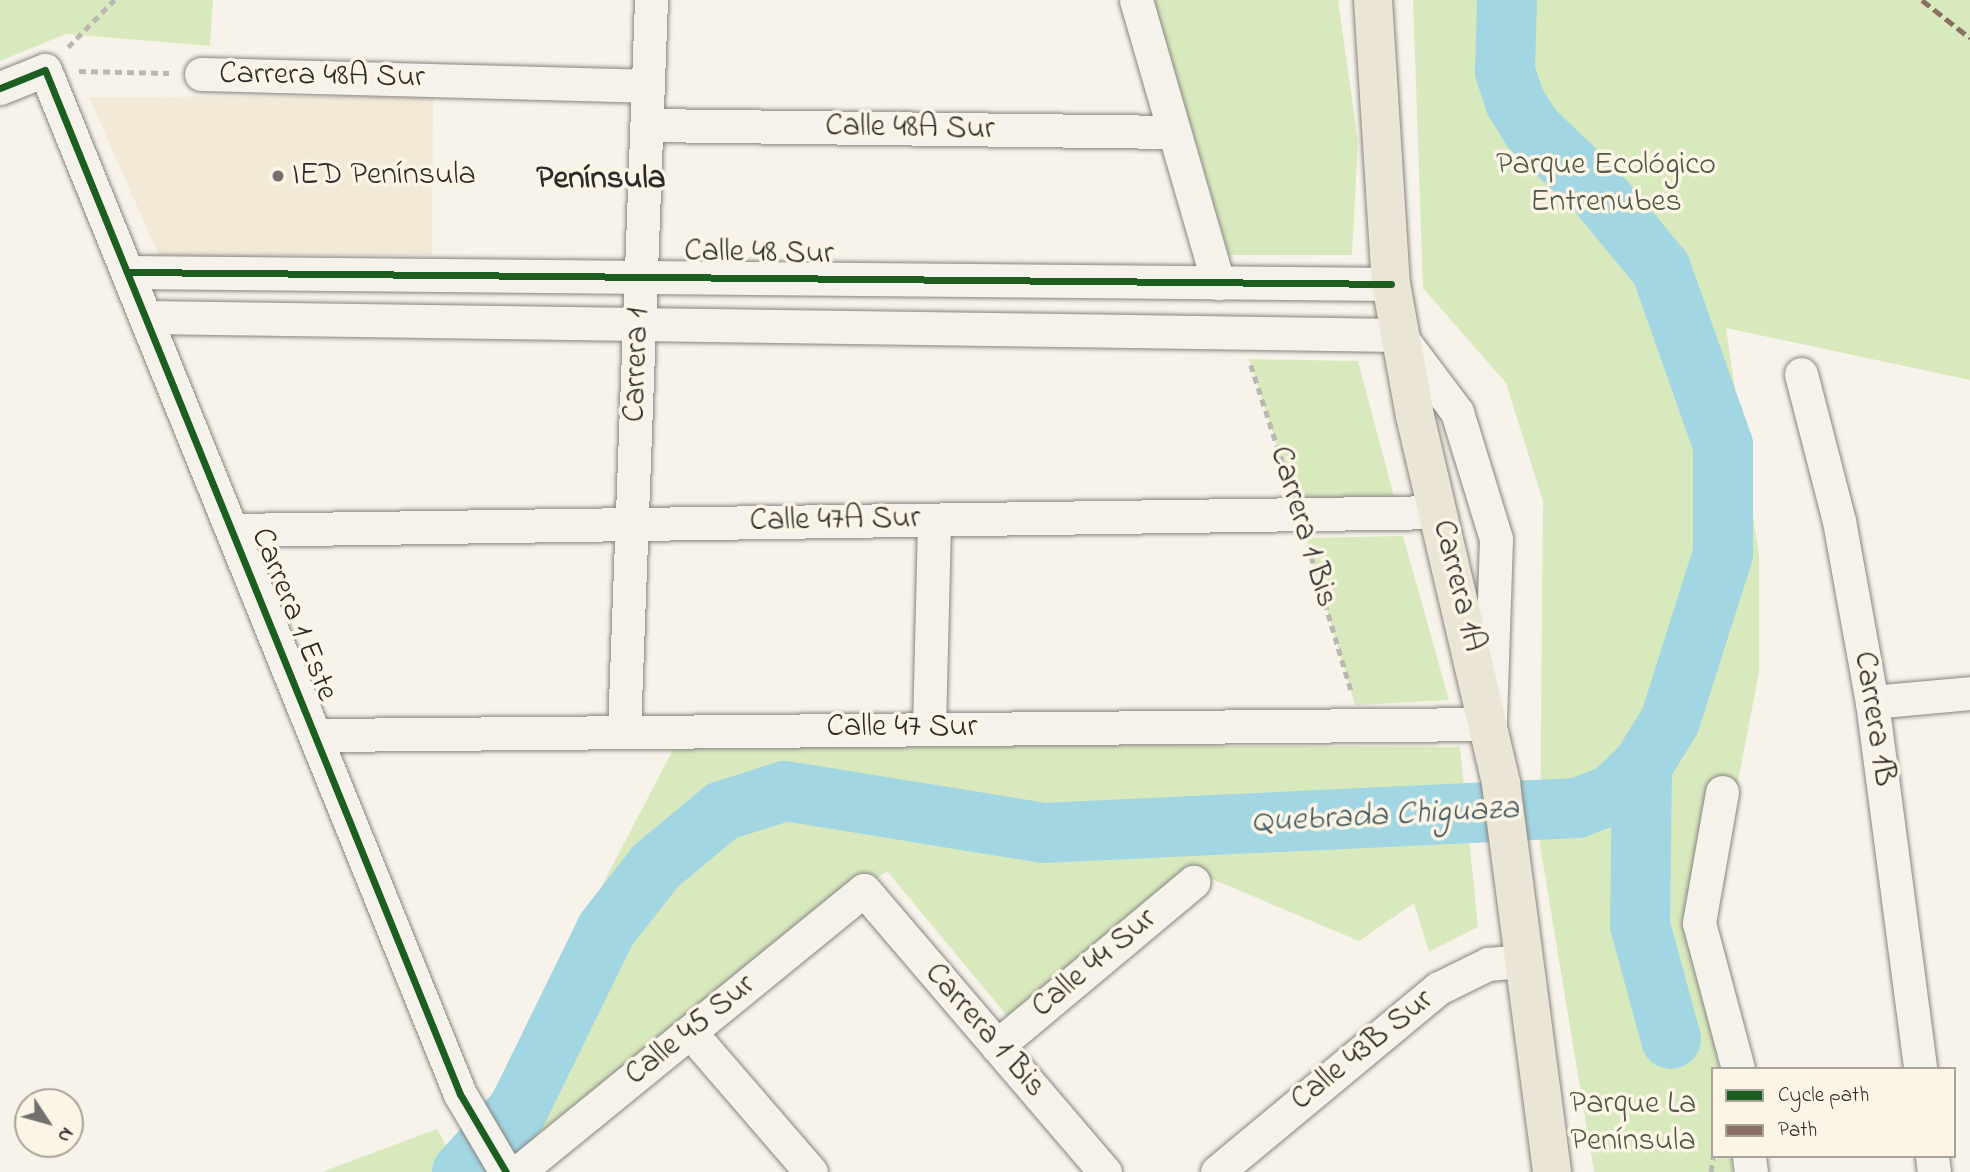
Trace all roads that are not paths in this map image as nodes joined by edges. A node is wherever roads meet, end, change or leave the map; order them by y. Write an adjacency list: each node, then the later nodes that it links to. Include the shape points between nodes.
1 (651, 0): 5 (street, Carrera 1)
2 (1136, 0): 8 (street)
3 (1373, 0): 12 (main road, Carrera 1A)
4 (201, 74): 5 (street, Carrera 48A Sur)
5 (648, 86): 7 (street, Carrera 1)
6 (0, 88): 9 (street, Carrera 1 Este, via 45,70)
7 (646, 125): 8 (street, Calle 48A Sur); 10 (street, Carrera 1)
8 (1174, 132): 11 (street)
9 (127, 272): 10 (street, Calle 48 Sur); 13 (street, Carrera 1 Este)
10 (641, 277): 11 (street, Calle 48 Sur); 14 (street, Carrera 1)
11 (1218, 283): 12 (street, Calle 48 Sur)
12 (1391, 284): 15 (main road, Carrera 1A)
13 (145, 317): 14 (street); 20 (street, Carrera 1 Este)
14 (640, 323): 15 (street); 19 (street, Carrera 1)
15 (1399, 334): 17 (main road, Carrera 1A); 23 (street, via 1457,412 1487,495 1499,586)
16 (1801, 374): 22 (street, Carrera 1B, via 1839,520)
17 (1439, 512): 18 (street, Calle 47A Sur); 23 (main road, Carrera 1A)
18 (934, 520): 19 (street, Calle 47A Sur); 24 (street)
19 (632, 524): 20 (street, Calle 47A Sur); 25 (street, Carrera 1)
20 (232, 530): 26 (street, Carrera 1 Este)
21 (1970, 693): 22 (street)
22 (1872, 702): 34 (street, Carrera 1B)
23 (1490, 724): 24 (street, Calle 47 Sur); 30 (main road, Carrera 1A)
24 (929, 728): 25 (street, Calle 47 Sur)
25 (624, 730): 26 (street, Calle 47 Sur)
26 (315, 735): 35 (street, Carrera 1 Este)
27 (1722, 792): 33 (street, via 1699,923)
28 (1193, 883): 32 (street, Calle 44 Sur)
29 (864, 890): 31 (street, Calle 45 Sur); 32 (street, Carrera 1 Bis)
30 (1524, 961): 38 (street, Calle 43B Sur, via 1488,964 1439,988); 39 (main road, Carrera 1A)
31 (690, 1032): 35 (street, Calle 45 Sur); 36 (street)
32 (997, 1046): 37 (street, Carrera 1 Bis)
33 (1737, 1067)
34 (1920, 1067)
35 (501, 1161)
36 (811, 1172)
37 (1105, 1172)
38 (1217, 1172)
39 (1552, 1172)

